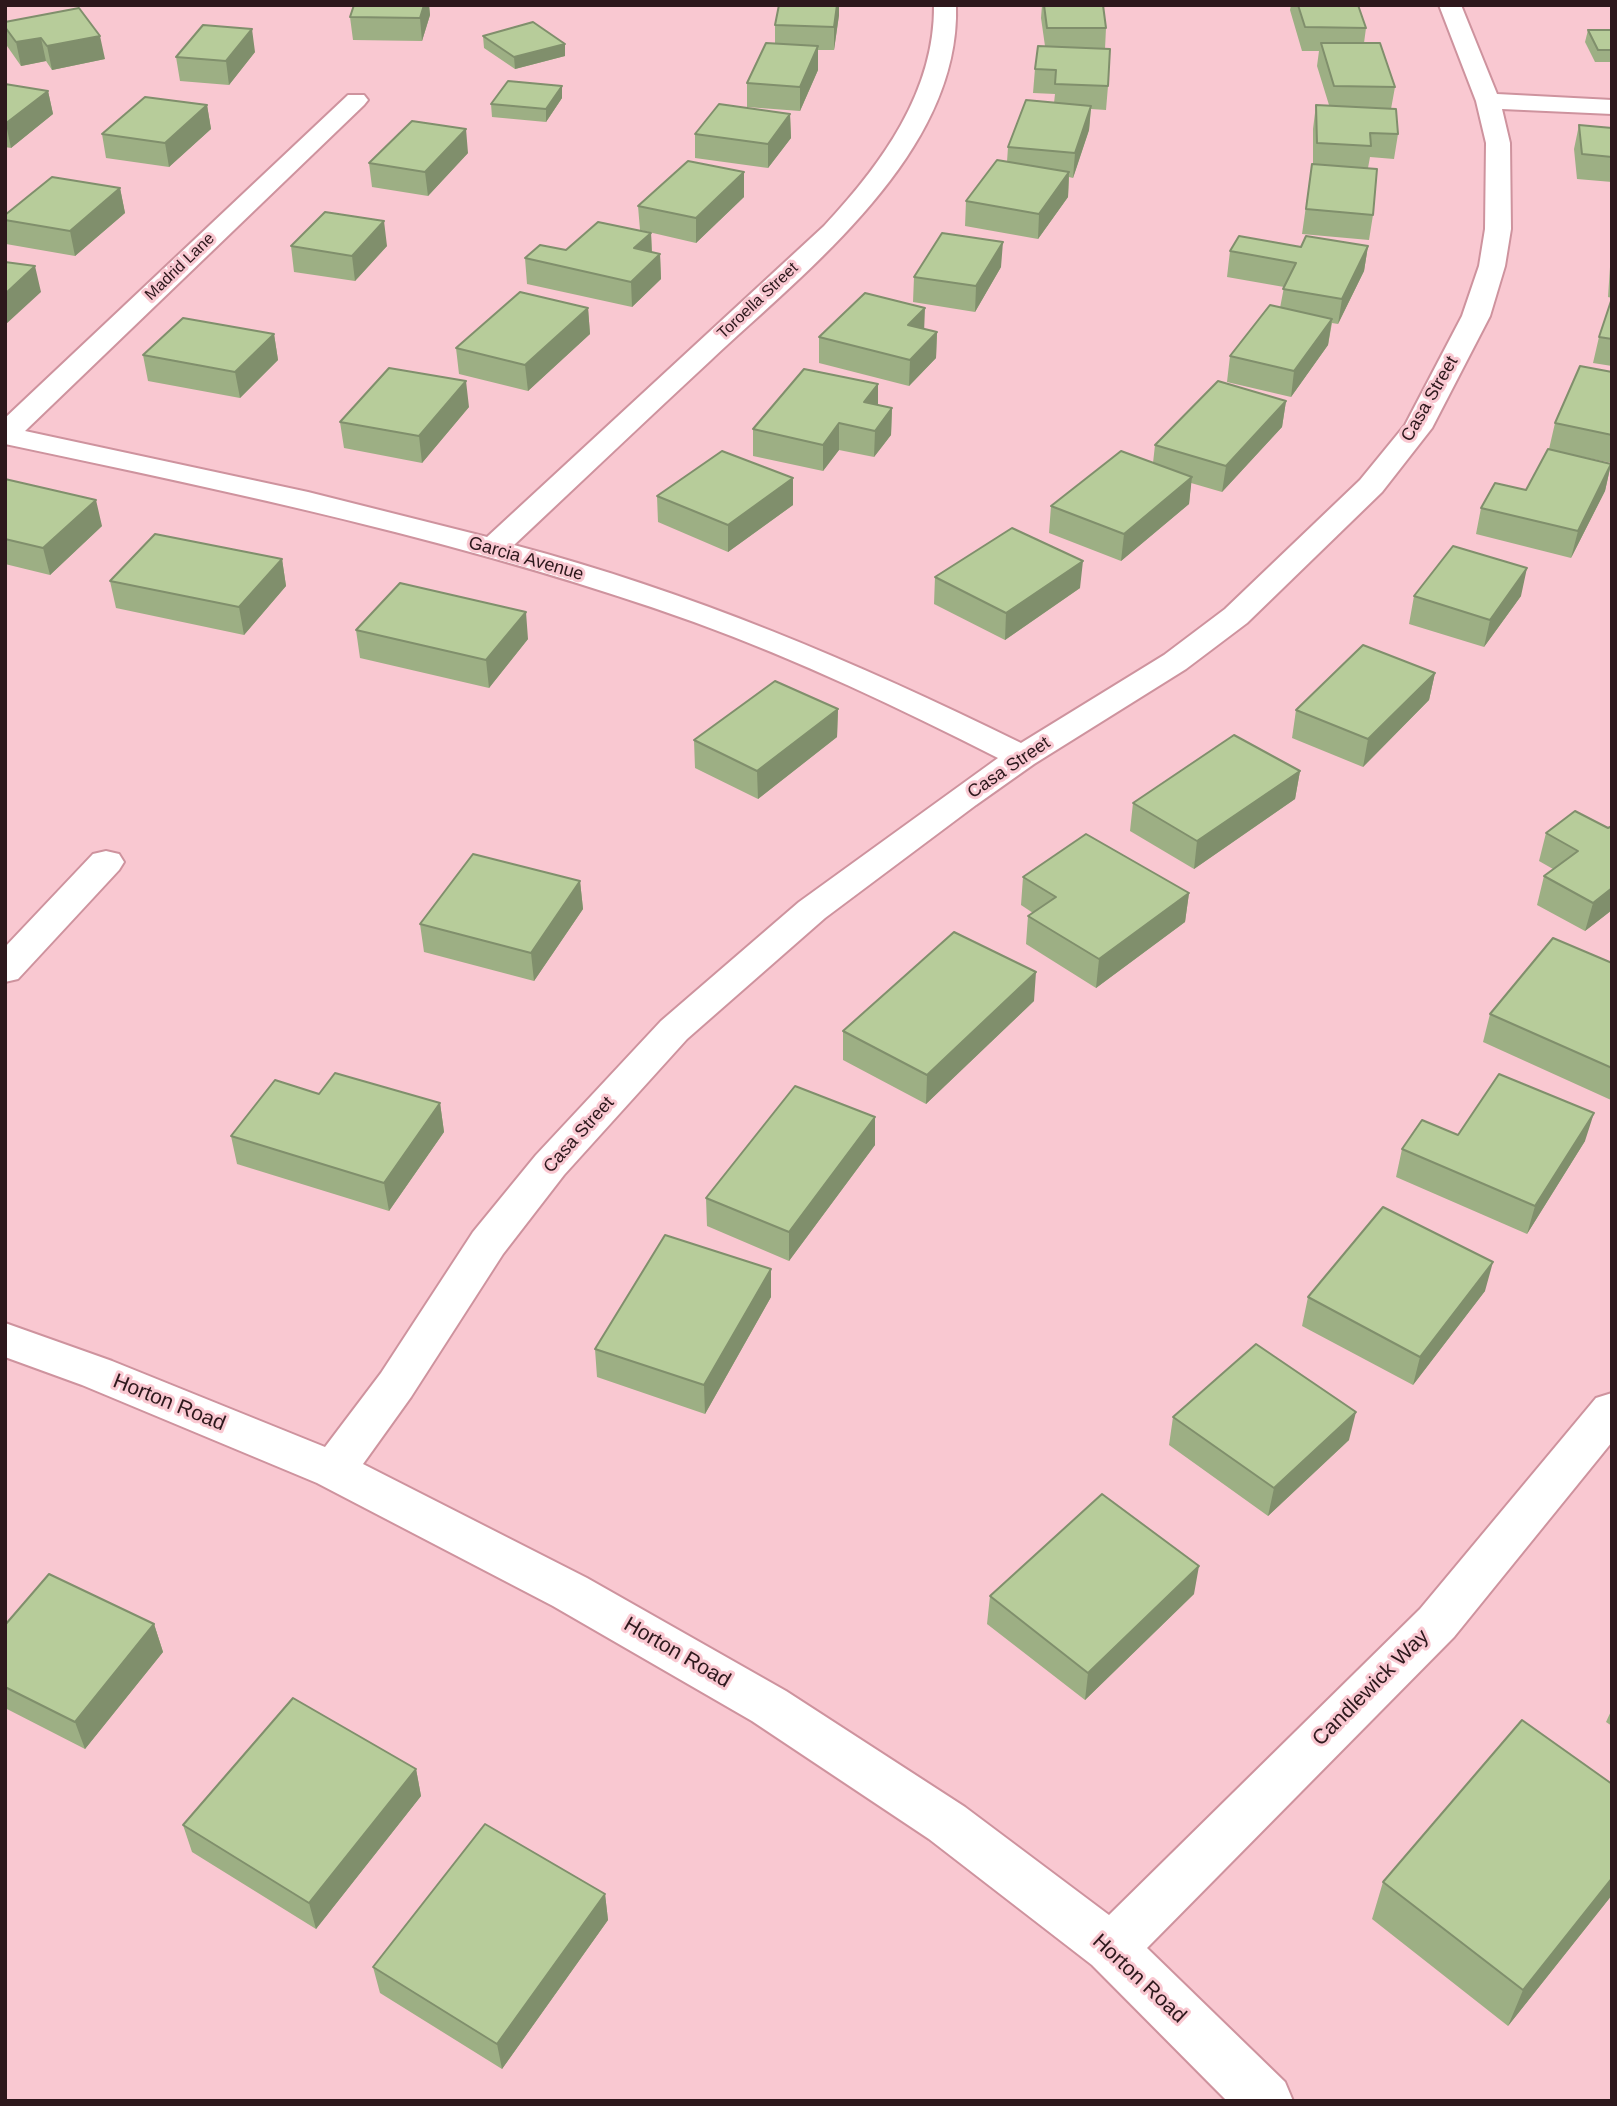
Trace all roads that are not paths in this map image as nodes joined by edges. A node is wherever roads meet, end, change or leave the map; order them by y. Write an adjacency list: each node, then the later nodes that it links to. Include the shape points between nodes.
1 (945, 5): 7 (street, Toroella Street, via 934,79 920,117 868,194)
2 (1450, 5): 4 (street, Casa Street)
3 (356, 100): 6 (street, Madrid Lane)
4 (1488, 101): 5 (street); 8 (street, Casa Street, via 1498,143 1498,229 1492,266 1476,316 1418,428 1371,486 1236,616 1175,662)
5 (1612, 107)
6 (5, 434): 7 (street, Garcia Avenue)
7 (493, 548): 8 (street, Garcia Avenue, via 630,590 801,652)
8 (1022, 757): 13 (street, Casa Street, via 812,910 674,1030 550,1165 488,1243 396,1385)
9 (106, 862): 10 (street)
10 (5, 970)
11 (5, 1340): 13 (street, Horton Road)
12 (1612, 1410): 14 (street, Candlewick Way, via 1437,1623)
13 (333, 1471): 14 (street, Horton Road, via 570,1592 769,1706 947,1823)
14 (1111, 1948): 15 (street, Horton Road)
15 (1266, 2101)

